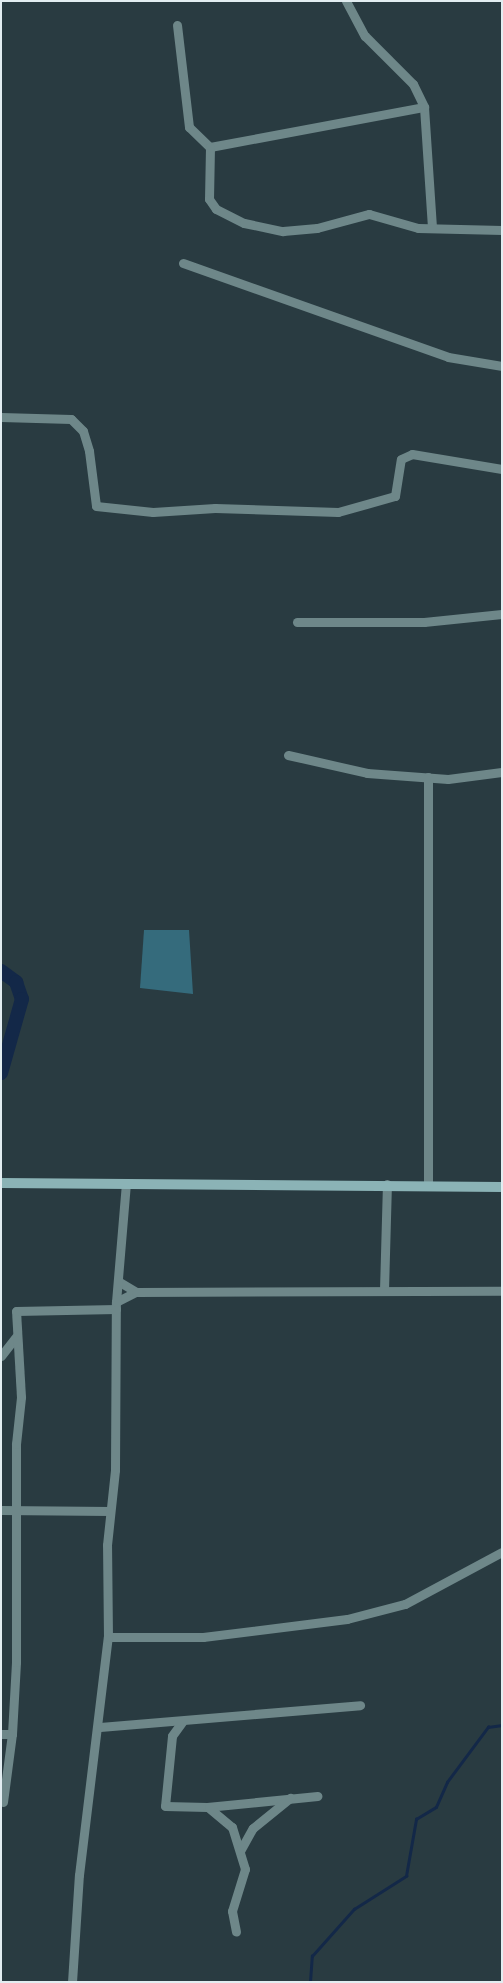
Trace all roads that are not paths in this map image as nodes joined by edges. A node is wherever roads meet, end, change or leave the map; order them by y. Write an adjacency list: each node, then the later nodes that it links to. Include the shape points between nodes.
1 (346, 1): 3 (street, via 365,36 413,84)
2 (177, 26): 4 (street, via 189,127)
3 (424, 107): 4 (street); 5 (street)
4 (210, 147): 5 (street, via 209,199 216,209 244,222 283,231 317,228 369,214)
5 (432, 228): 6 (street)
6 (502, 230)
7 (183, 263): 8 (street, via 448,357)
8 (502, 366)
9 (1, 417): 10 (street, via 71,419 83,431 89,451 96,506 153,512 215,508 338,512 394,496 401,459 412,454)
10 (502, 468)
11 (502, 614): 12 (street, via 424,622)
12 (297, 622)
13 (288, 755): 15 (street, via 359,772)
14 (502, 772): 15 (street)
15 (428, 777): 19 (street)
16 (1, 1183): 17 (main road)
17 (126, 1184): 18 (main road); 21 (street)
18 (387, 1184): 19 (main road); 22 (street)
19 (428, 1185): 20 (main road)
20 (502, 1187)
21 (118, 1281): 24 (street); 25 (street)
22 (384, 1290): 23 (street); 24 (street)
23 (502, 1291)
24 (136, 1292): 25 (street)
25 (116, 1306): 26 (street, via 16,1311); 30 (street)
26 (16, 1338): 27 (street); 29 (street, via 21,1397)
27 (1, 1356)
28 (1, 1510): 29 (street)
29 (16, 1511): 30 (street); 38 (street)
30 (110, 1511): 32 (street)
31 (502, 1552): 32 (street, via 405,1604 347,1619 203,1636)
32 (108, 1637): 36 (street)
33 (360, 1705): 34 (street)
34 (182, 1722): 35 (street); 39 (street)
35 (157, 1725): 36 (street); 39 (street)
36 (100, 1727): 46 (street, via 80,1866)
37 (1, 1734): 38 (street)
38 (12, 1734): 42 (street)
39 (172, 1736): 43 (street, via 165,1806)
40 (317, 1796): 41 (street)
41 (290, 1798): 43 (street); 44 (street, via 253,1828)
42 (3, 1802)
43 (207, 1807): 44 (street, via 217,1810 232,1827)
44 (240, 1851): 45 (street, via 245,1880 232,1911)
45 (236, 1932)
46 (72, 1982)

